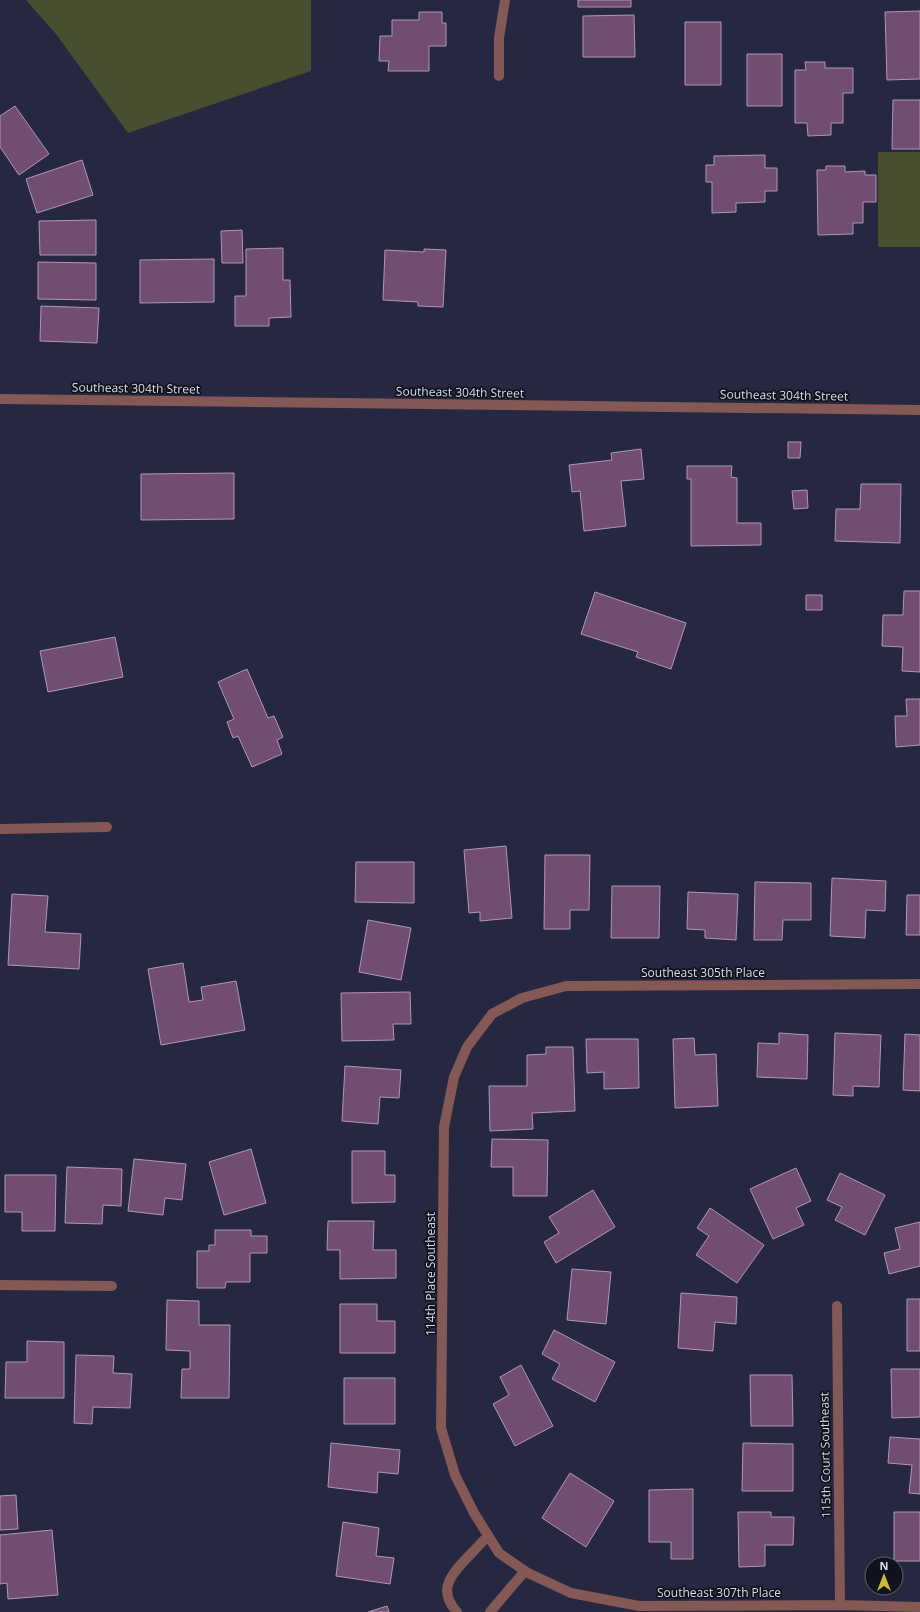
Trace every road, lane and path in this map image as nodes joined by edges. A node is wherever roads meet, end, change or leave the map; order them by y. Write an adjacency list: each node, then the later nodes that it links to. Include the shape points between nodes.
1 (505, 0): 2 (street, via 499,38)
2 (499, 76)
3 (0, 399): 4 (street, Southeast 304th Street)
4 (920, 410)
5 (107, 827): 6 (street)
6 (0, 829)
7 (920, 984): 8 (street, Southeast 305th Place, via 566,986 522,998)
8 (492, 1014): 12 (street, 114th Place Southeast, via 467,1046 454,1077 444,1127 441,1428 455,1475)
9 (0, 1285): 10 (street)
10 (112, 1286)
11 (837, 1306): 15 (street, 115th Court Southeast)
12 (488, 1536): 13 (street, 114th Place Southeast); 17 (street, via 452,1574 448,1583 447,1594 450,1604)
13 (499, 1553): 14 (street, Southeast 307th Place)
14 (525, 1571): 15 (street, Southeast 307th Place, via 571,1593 639,1606); 18 (street)
15 (840, 1605): 16 (street, Southeast 307th Place)
16 (920, 1607)
17 (458, 1612)
18 (490, 1612)

